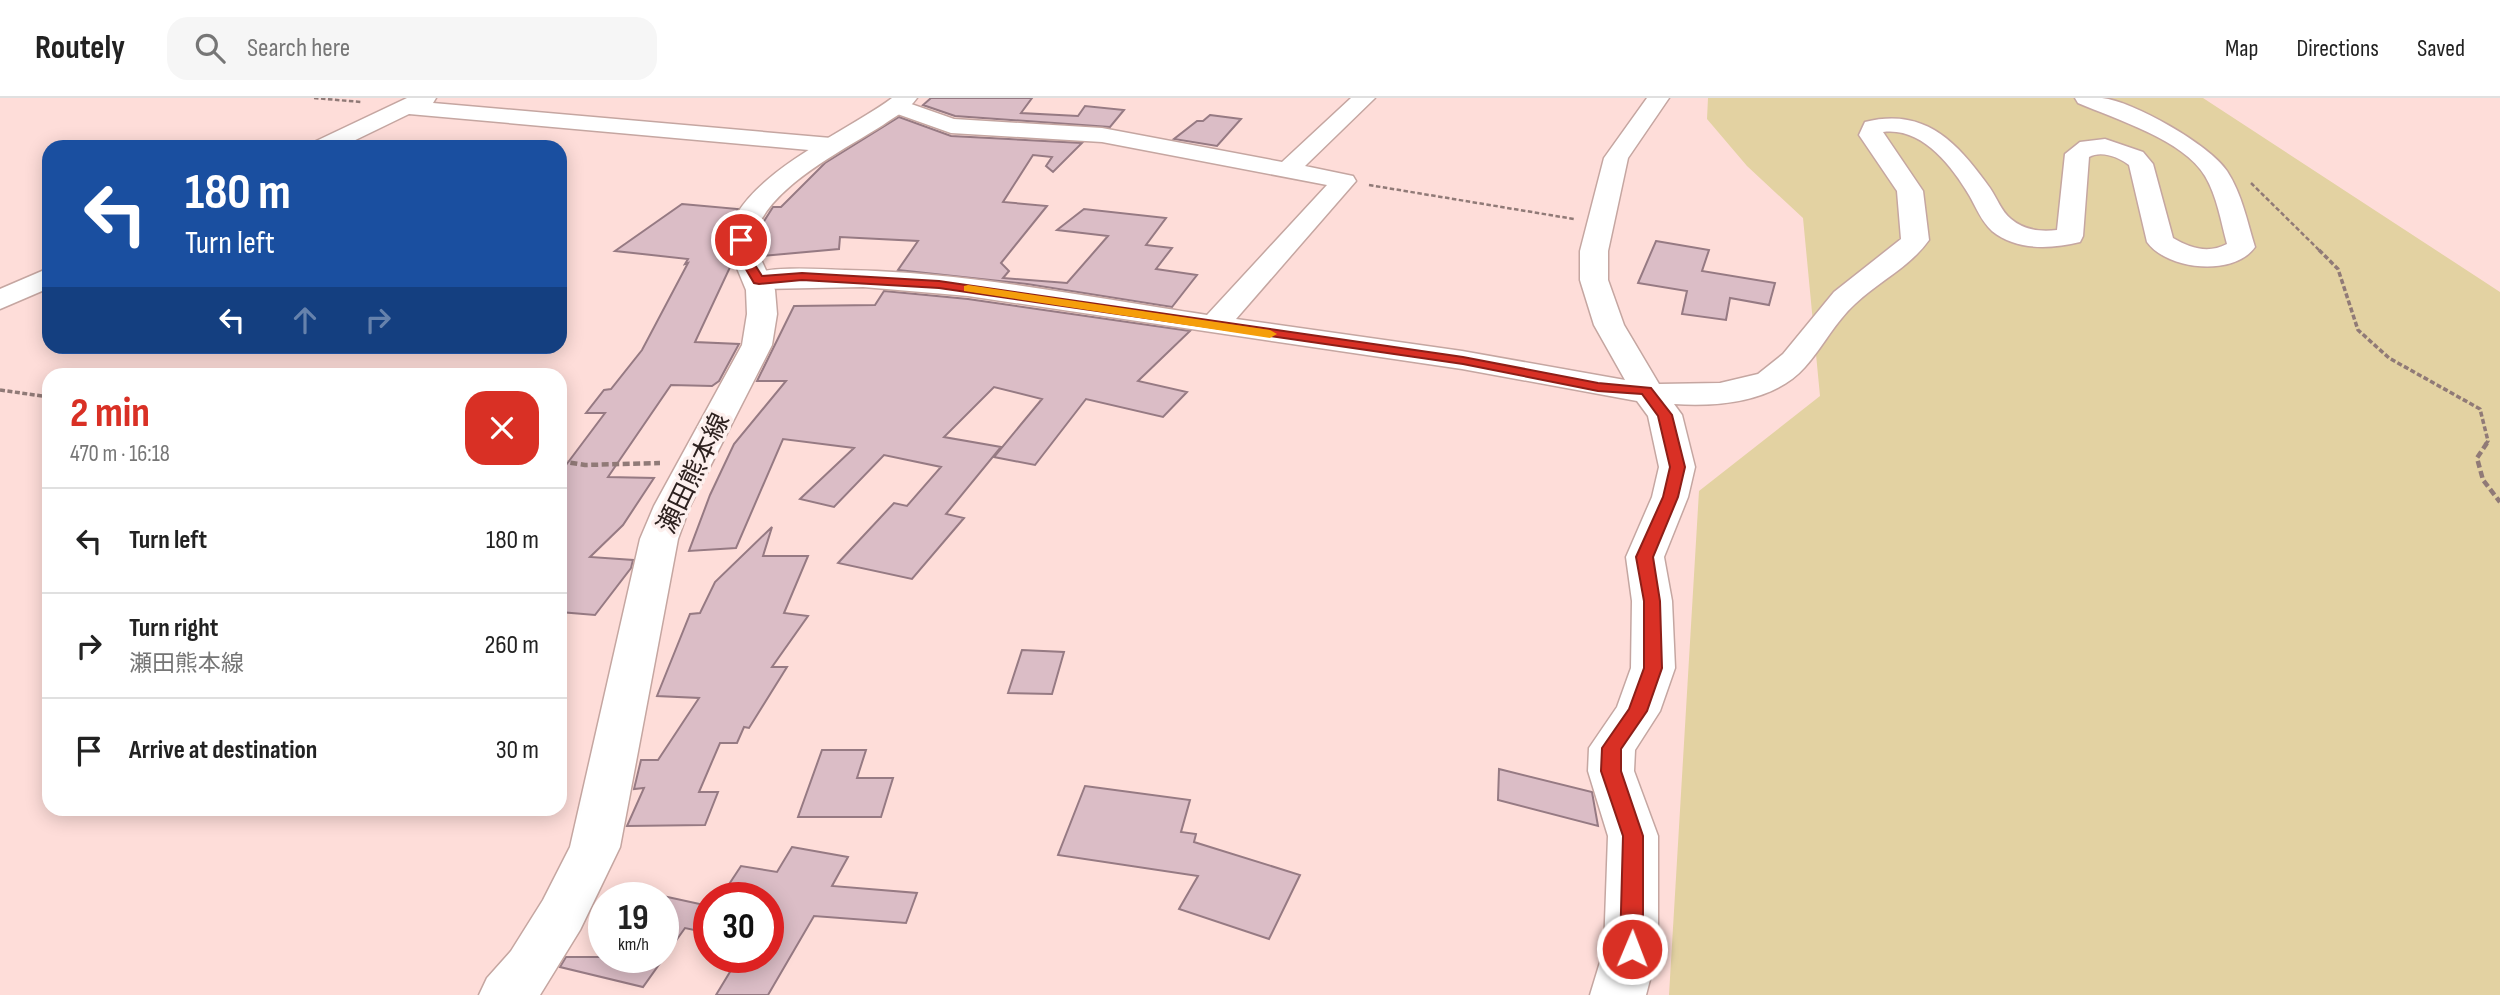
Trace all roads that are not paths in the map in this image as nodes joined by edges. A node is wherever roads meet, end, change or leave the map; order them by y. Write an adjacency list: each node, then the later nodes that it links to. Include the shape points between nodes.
1 (1364, 98): 8 (street)
2 (1658, 98): 13 (street, via 1616,158 1594,251 1594,280 1609,325)
3 (2086, 98): 13 (street, via 2160,131 2198,154 2214,170 2241,247 2228,257 2207,259 2177,253 2161,243 2141,164 2123,150 2105,146 2088,146 2077,154 2070,236 2057,240 2017,234 2001,225 1972,180 1933,136 1918,128 1885,123 1873,127 1871,135 1910,191 1915,240 1901,257 1843,299 1788,370 1757,386 1715,395)
4 (416, 102): 6 (street); 7 (street)
5 (886, 105): 7 (street, 瀬田熊本線); 8 (street, via 951,126 1102,135)
6 (337, 140)
7 (831, 145): 10 (street, 瀬田熊本線, via 796,171 747,220 741,240 743,254)
8 (1287, 170): 12 (street, via 1344,181)
9 (42, 280): 11 (street)
10 (759, 280): 12 (street, via 802,277 939,284); 14 (street, 瀬田熊本線, via 764,317 757,345 659,539 595,847 562,915)
11 (0, 300)
12 (1214, 325): 13 (street)
13 (1646, 391): 15 (street, via 1665,415 1677,467 1671,497 1644,557 1652,601 1653,668 1638,711 1612,748 1611,771 1633,836 1632,949)
14 (507, 995)
15 (1618, 995)

